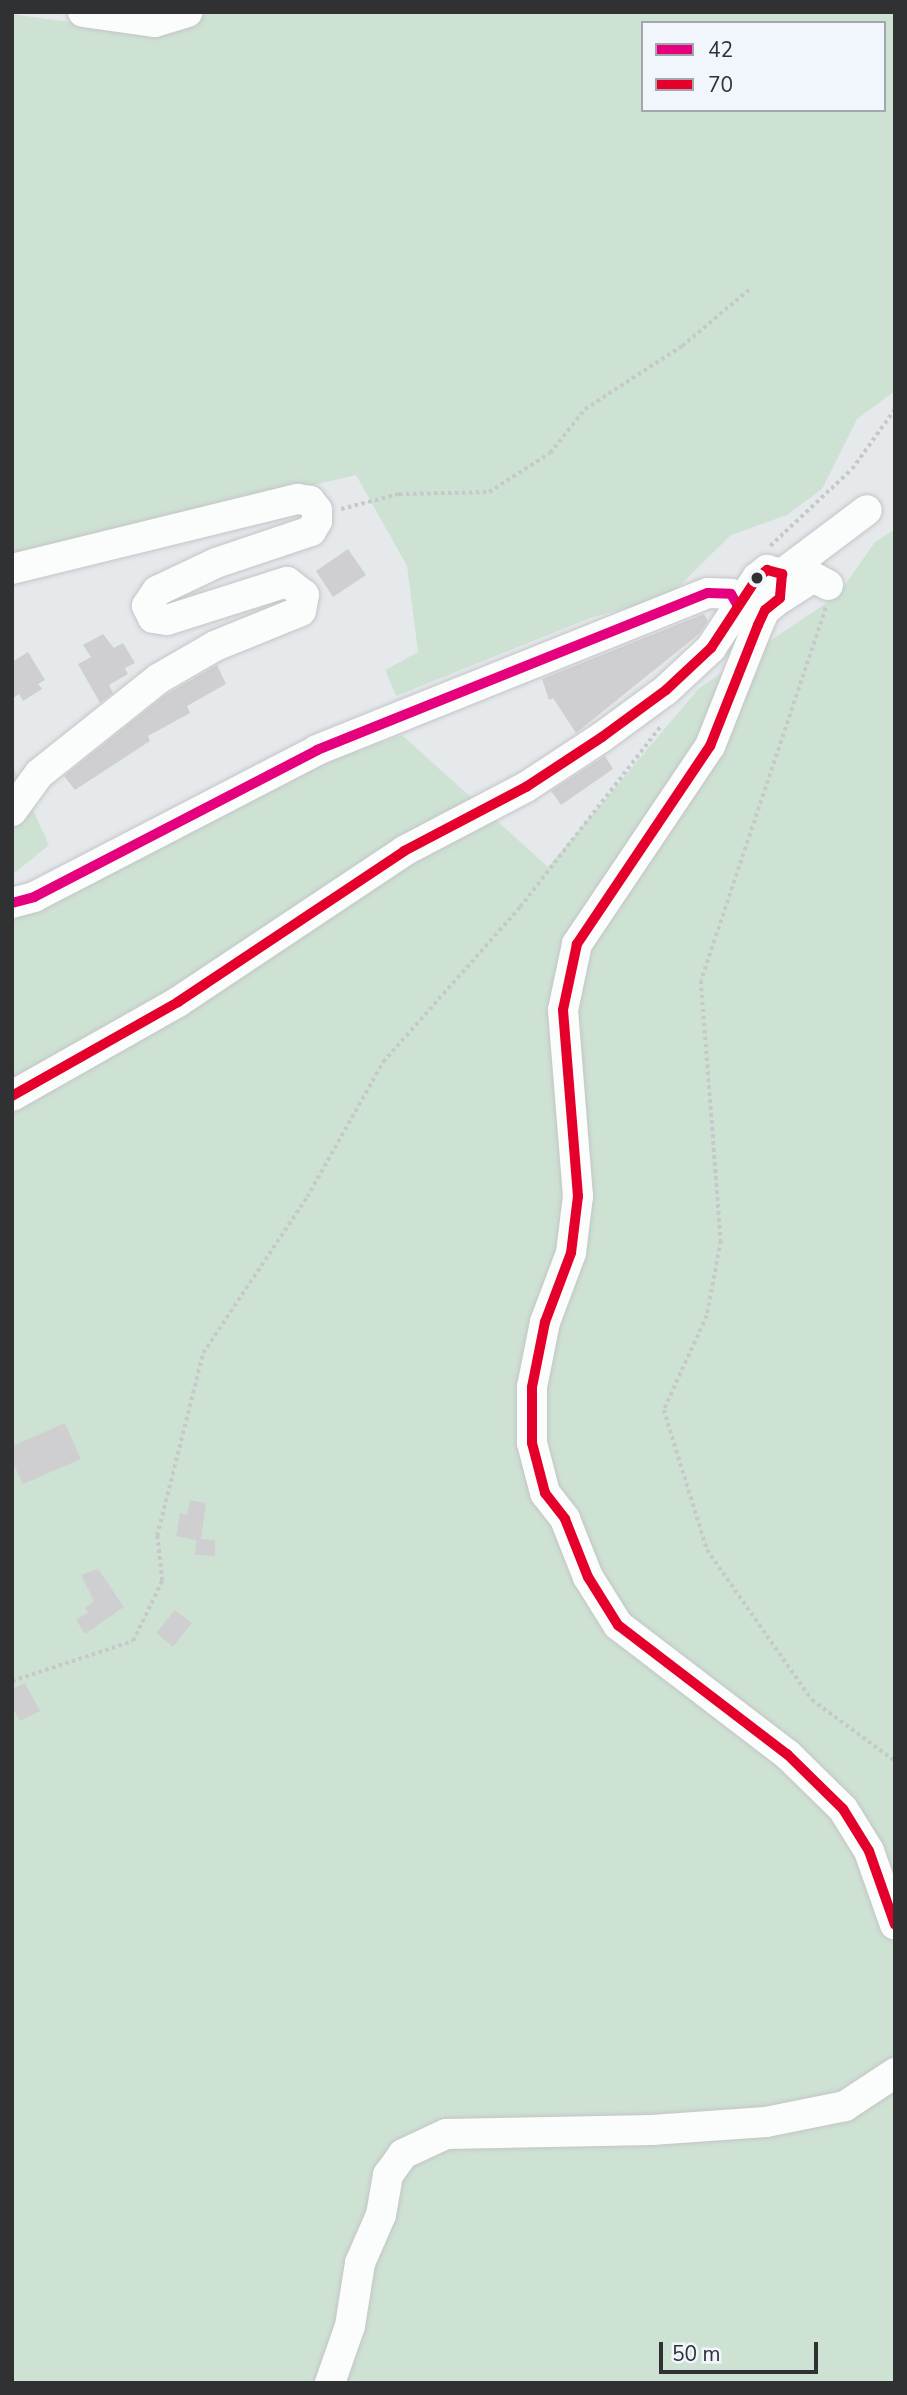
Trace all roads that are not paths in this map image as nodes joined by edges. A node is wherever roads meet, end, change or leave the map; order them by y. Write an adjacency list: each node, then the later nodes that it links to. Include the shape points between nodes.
1 (83, 12): 2 (street, via 155,22)
2 (187, 12)
3 (867, 510): 5 (street)
4 (12, 569): 8 (street, via 298,499 314,505 317,521 311,531 216,563 157,591 148,602 148,611 162,621 288,582 298,586 305,600 301,611 215,646 158,679 39,774)
5 (775, 582): 6 (street, via 813,577); 7 (street, via 746,589); 11 (street, via 710,746 577,944 563,1010 578,1196 571,1253 545,1322 532,1387 532,1443 545,1493 565,1519 588,1577 618,1625 787,1755 843,1809 869,1851)
6 (828, 585)
7 (736, 611): 9 (street, via 731,594 708,593 317,750 34,897); 10 (street, via 711,648 666,690 602,737 526,787 404,851 178,1002)
8 (12, 811)
9 (12, 903)
10 (12, 1096)
11 (895, 1925)
12 (895, 2073): 13 (street, via 845,2106 766,2122 652,2130 446,2134 403,2154 388,2175 381,2215 360,2263 350,2326)
13 (330, 2383)

